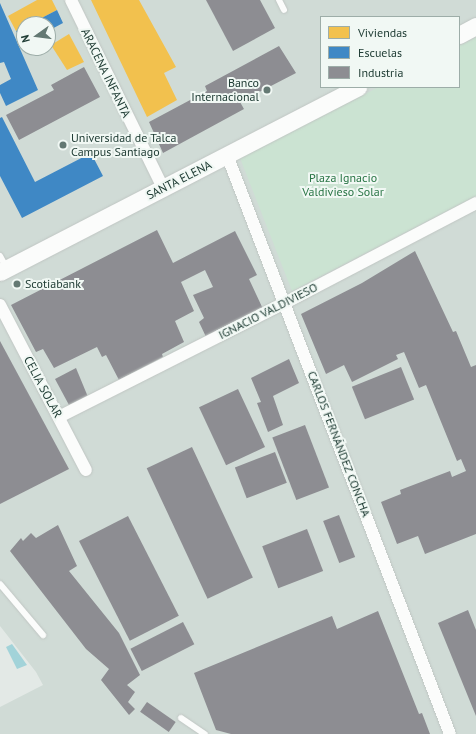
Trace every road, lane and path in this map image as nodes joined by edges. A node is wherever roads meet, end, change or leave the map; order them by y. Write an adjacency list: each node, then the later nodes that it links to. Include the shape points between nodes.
1 (71, 0): 8 (street, ARACENA INFANTA)
2 (279, 0): 3 (lane)
3 (284, 10)
4 (476, 26): 5 (main road)
5 (460, 34)
6 (356, 88): 7 (main road, SANTA ELENA)
7 (227, 155): 8 (main road, SANTA ELENA); 11 (street, CARLOS FERNÁNDEZ CONCHA)
8 (163, 188): 10 (main road, SANTA ELENA)
9 (476, 202): 11 (street, IGNACIO VALDIVIESO)
10 (2, 266)
11 (285, 303): 13 (street, IGNACIO VALDIVIESO); 19 (street, CARLOS FERNÁNDEZ CONCHA)
12 (0, 305): 13 (street, CELIA SOLAR)
13 (59, 417): 14 (street, CELIA SOLAR)
14 (86, 470)
15 (0, 584): 16 (lane)
16 (43, 635)
17 (181, 718): 18 (lane)
18 (205, 734)
19 (450, 734)

